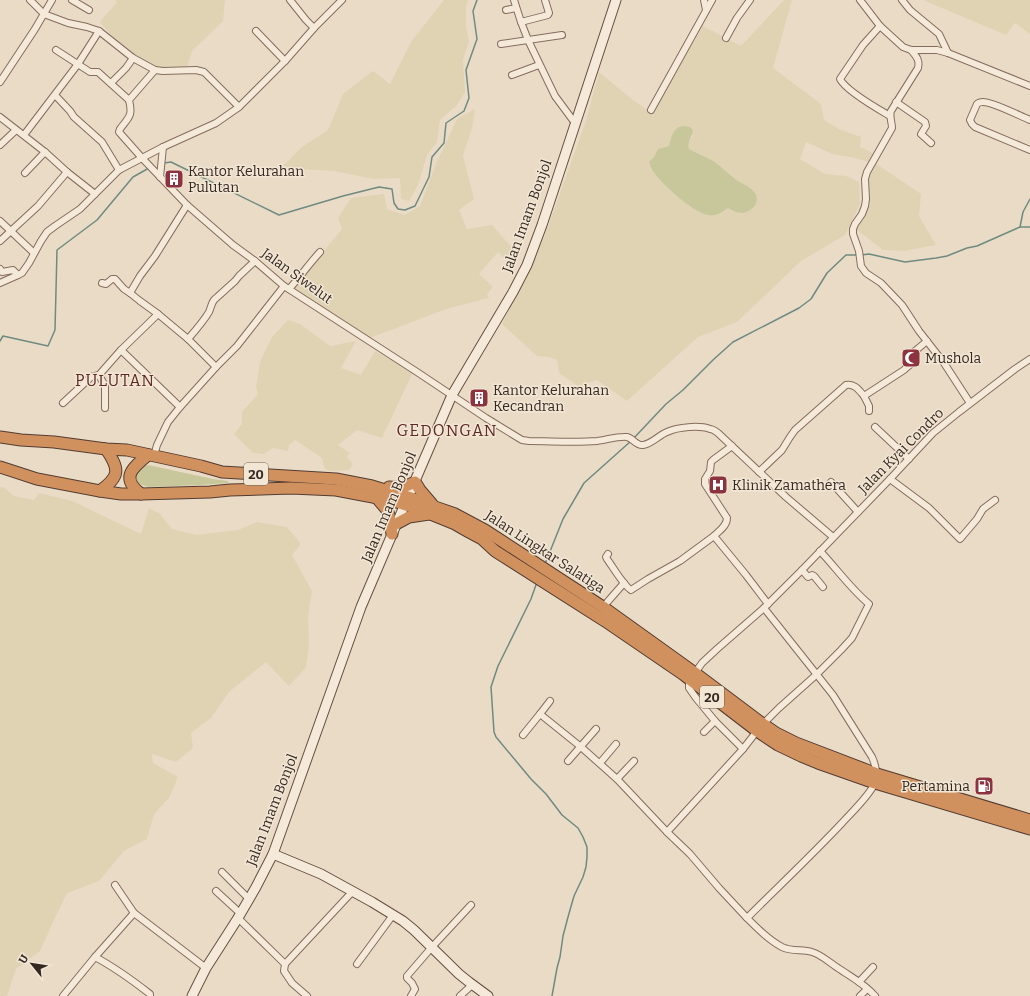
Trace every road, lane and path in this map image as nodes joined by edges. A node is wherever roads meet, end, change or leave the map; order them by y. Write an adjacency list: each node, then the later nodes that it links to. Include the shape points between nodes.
1 (30, 0): 18 (street)
2 (52, 0): 18 (street)
3 (72, 0): 15 (street)
4 (290, 0): 21 (street)
5 (342, 0): 21 (street)
6 (514, 0): 14 (street)
7 (545, 0): 19 (street, via 548,15)
8 (616, 0): 48 (main road, Jalan Imam Bonjol)
9 (704, 0): 17 (street)
10 (712, 0): 17 (street)
11 (750, 0): 25 (street)
12 (860, 0): 20 (street)
13 (902, 0): 30 (street, via 939,34)
14 (516, 8): 16 (street); 19 (street)
15 (89, 10)
16 (506, 10)
17 (706, 10): 44 (street)
18 (44, 14): 22 (street); 37 (street)
19 (521, 22): 26 (street)
20 (880, 26): 29 (street, via 903,47); 45 (street, via 863,45 840,79 860,98)
21 (314, 28): 32 (street)
22 (99, 31): 31 (street); 33 (street)
23 (256, 31): 32 (street)
24 (562, 35): 26 (street)
25 (726, 38)
26 (528, 40): 27 (street); 34 (street)
27 (501, 44)
28 (56, 50): 33 (street)
29 (911, 50): 30 (street, via 937,50); 42 (street, via 918,59 918,68)
30 (948, 53): 39 (street)
31 (133, 58): 35 (street); 38 (street)
32 (285, 61): 43 (street)
33 (78, 64): 38 (street, via 90,72 98,72); 40 (street)
34 (540, 65): 36 (street); 48 (street, via 555,96)
35 (155, 70): 41 (street); 43 (street, via 204,72)
36 (512, 75)
37 (0, 82)
38 (111, 83): 41 (street)
39 (1030, 86)
40 (55, 95): 50 (street); 57 (street, via 74,117 102,142)
41 (129, 100): 56 (street, Jalan Siwelut, via 130,114 119,132)
42 (896, 102): 45 (street); 51 (street, via 925,122 926,126 921,134)
43 (239, 107): 53 (street, via 216,123)
44 (651, 110)
45 (890, 116): 77 (street, via 892,128 867,172 865,206 855,224 853,234 863,270 891,292)
46 (0, 117): 49 (street)
47 (1030, 120): 54 (street, via 990,103 979,102 970,120 975,127)
48 (575, 123): 82 (main road, Jalan Imam Bonjol, via 527,265)
49 (16, 130): 50 (street); 52 (street)
50 (24, 135): 55 (street)
51 (932, 143)
52 (0, 145)
53 (163, 147): 56 (street); 60 (street)
54 (1030, 150)
55 (46, 152): 58 (street); 59 (street)
56 (142, 158): 57 (street); 60 (street, Jalan Siwelut)
57 (119, 170): 61 (street)
58 (67, 172): 61 (street); 64 (street, via 38,206)
59 (25, 173)
60 (160, 177): 62 (street, Jalan Siwelut)
61 (95, 194): 67 (street, via 80,209 47,232)
62 (187, 205): 68 (street, Jalan Siwelut); 74 (street)
63 (0, 220): 64 (street)
64 (11, 231): 65 (street); 67 (street)
65 (0, 241)
66 (320, 252): 73 (street)
67 (34, 253): 70 (street, via 26,268)
68 (255, 261): 73 (street, Jalan Siwelut); 76 (street, via 212,302 202,322)
69 (0, 269): 70 (street, via 2,272 15,270)
70 (18, 275): 71 (street)
71 (0, 283)
72 (102, 283): 74 (street, via 106,284 114,279)
73 (287, 287): 80 (street); 82 (street, Jalan Siwelut)
74 (130, 293): 75 (street)
75 (158, 314): 76 (street); 78 (street)
76 (188, 339): 80 (street)
77 (927, 341): 83 (street, via 915,352 916,360); 85 (street)
78 (121, 350): 81 (street); 86 (street)
79 (1030, 359): 85 (street, Jalan Kyai Condro)
80 (216, 367): 86 (street)
81 (99, 375): 84 (street, via 91,377); 87 (street, via 105,386)
82 (452, 395): 91 (street, via 522,440 573,442 626,437 643,445 677,429 705,428 718,433); 98 (main road, Jalan Imam Bonjol)
83 (864, 396): 88 (street); 96 (street, via 853,386 846,384 795,430 782,450)
84 (63, 403)
85 (970, 403): 94 (street, Jalan Kyai Condro, via 933,433)
86 (180, 407): 93 (street, via 168,422)
87 (105, 408)
88 (869, 411)
89 (875, 427): 94 (street)
90 (0, 438): 92 (highway, Jalan Lingkar Salatiga / 20)
91 (732, 446): 96 (street); 108 (street, via 711,462 710,471 705,479 705,484 727,518 726,524)
92 (106, 449): 93 (highway, Jalan Lingkar Salatiga / 20); 100 (highway, via 113,459 116,473 114,479)
93 (151, 455): 101 (highway, Jalan Lingkar Salatiga / 20, via 222,472 336,479); 102 (highway, via 134,466 131,472 131,484)
94 (909, 459): 97 (street, Jalan Kyai Condro)
95 (0, 467): 100 (highway, Jalan Lingkar Salatiga / 20, via 36,479)
96 (759, 472): 109 (street)
97 (890, 479): 104 (street, via 929,508 960,538); 106 (street, Jalan Kyai Condro)
98 (415, 482): 101 (highway, via 406,487); 103 (main road, Jalan Imam Bonjol); 105 (highway)
99 (831, 482): 106 (street)
100 (100, 491): 102 (highway, Jalan Lingkar Salatiga / 20)
101 (374, 492): 102 (highway, Jalan Lingkar Salatiga / 20, via 291,488); 103 (highway, Jalan Lingkar Salatiga / 20); 107 (highway, via 387,510)
102 (141, 494)
103 (407, 500): 105 (highway, Jalan Lingkar Salatiga / 20); 107 (main road, Jalan Imam Bonjol)
104 (994, 500)
105 (433, 510): 107 (highway, via 408,517); 116 (highway, Jalan Lingkar Salatiga / 20, via 455,514 485,530); 118 (highway, Jalan Lingkar Salatiga / 20, via 482,540 495,552)
106 (858, 512): 109 (street, Jalan Kyai Condro)
107 (394, 529): 137 (main road, Jalan Imam Bonjol, via 361,607)
108 (714, 536): 113 (street, via 680,561 632,590); 115 (street, via 746,575)
109 (834, 537): 110 (street, Jalan Kyai Condro)
110 (820, 551): 112 (street, Jalan Kyai Condro); 117 (street, via 869,604 852,638)
111 (608, 554): 113 (street, via 607,559)
112 (802, 570): 114 (street, via 808,577 814,576); 115 (street, Jalan Kyai Condro)
113 (624, 583): 116 (street)
114 (823, 587)
115 (766, 606): 117 (street); 118 (street, Jalan Kyai Condro, via 717,648)
116 (603, 607): 118 (highway, Jalan Lingkar Salatiga / 20)
117 (816, 675): 122 (street); 132 (street, via 833,696 872,757)
118 (693, 676): 121 (street, via 689,688); 122 (highway, Jalan Lingkar Salatiga / 20)
119 (550, 701): 120 (street)
120 (540, 714): 125 (street); 127 (street)
121 (715, 721): 124 (street); 128 (street)
122 (760, 728): 128 (street); 132 (highway, Jalan Lingkar Salatiga / 20)
123 (596, 729): 127 (street)
124 (704, 732)
125 (523, 735)
126 (616, 744): 131 (street)
127 (581, 747): 130 (street); 131 (street)
128 (743, 749): 136 (street)
129 (634, 760): 133 (street)
130 (568, 761)
131 (600, 763): 133 (street)
132 (876, 778): 134 (highway, Jalan Lingkar Salatiga / 20); 135 (highway, Jalan Lingkar Salatiga / 20); 147 (street, via 871,790 860,803)
133 (617, 779): 136 (street)
134 (1030, 820)
135 (1030, 829)
136 (667, 832): 147 (street)
137 (273, 854): 141 (main road); 142 (main road, Jalan Imam Bonjol)
138 (222, 872): 142 (street)
139 (115, 885): 144 (street)
140 (216, 891): 146 (street)
141 (353, 891): 145 (main road); 150 (street)
142 (249, 899): 146 (main road, Jalan Imam Bonjol)
143 (471, 904): 148 (street)
144 (134, 913): 149 (street); 153 (street)
145 (393, 915): 148 (main road); 151 (street)
146 (239, 916): 150 (street); 153 (main road, Jalan Imam Bonjol)
147 (747, 918): 154 (street, via 784,948 812,952)
148 (432, 947): 155 (main road); 161 (street, via 407,977 415,989)
149 (95, 957): 157 (street); 158 (street, via 106,962)
150 (285, 964): 160 (street, via 284,971 292,983)
151 (357, 964)
152 (873, 967): 154 (street)
153 (206, 968): 159 (main road, Jalan Imam Bonjol)
154 (859, 982): 156 (street)
155 (472, 985): 162 (street); 163 (main road)
156 (867, 988): 164 (street); 165 (street)
157 (63, 996)
158 (150, 996)
159 (192, 996)
160 (307, 996)
161 (412, 996)
162 (460, 996)
163 (488, 996)
164 (860, 996)
165 (874, 996)

